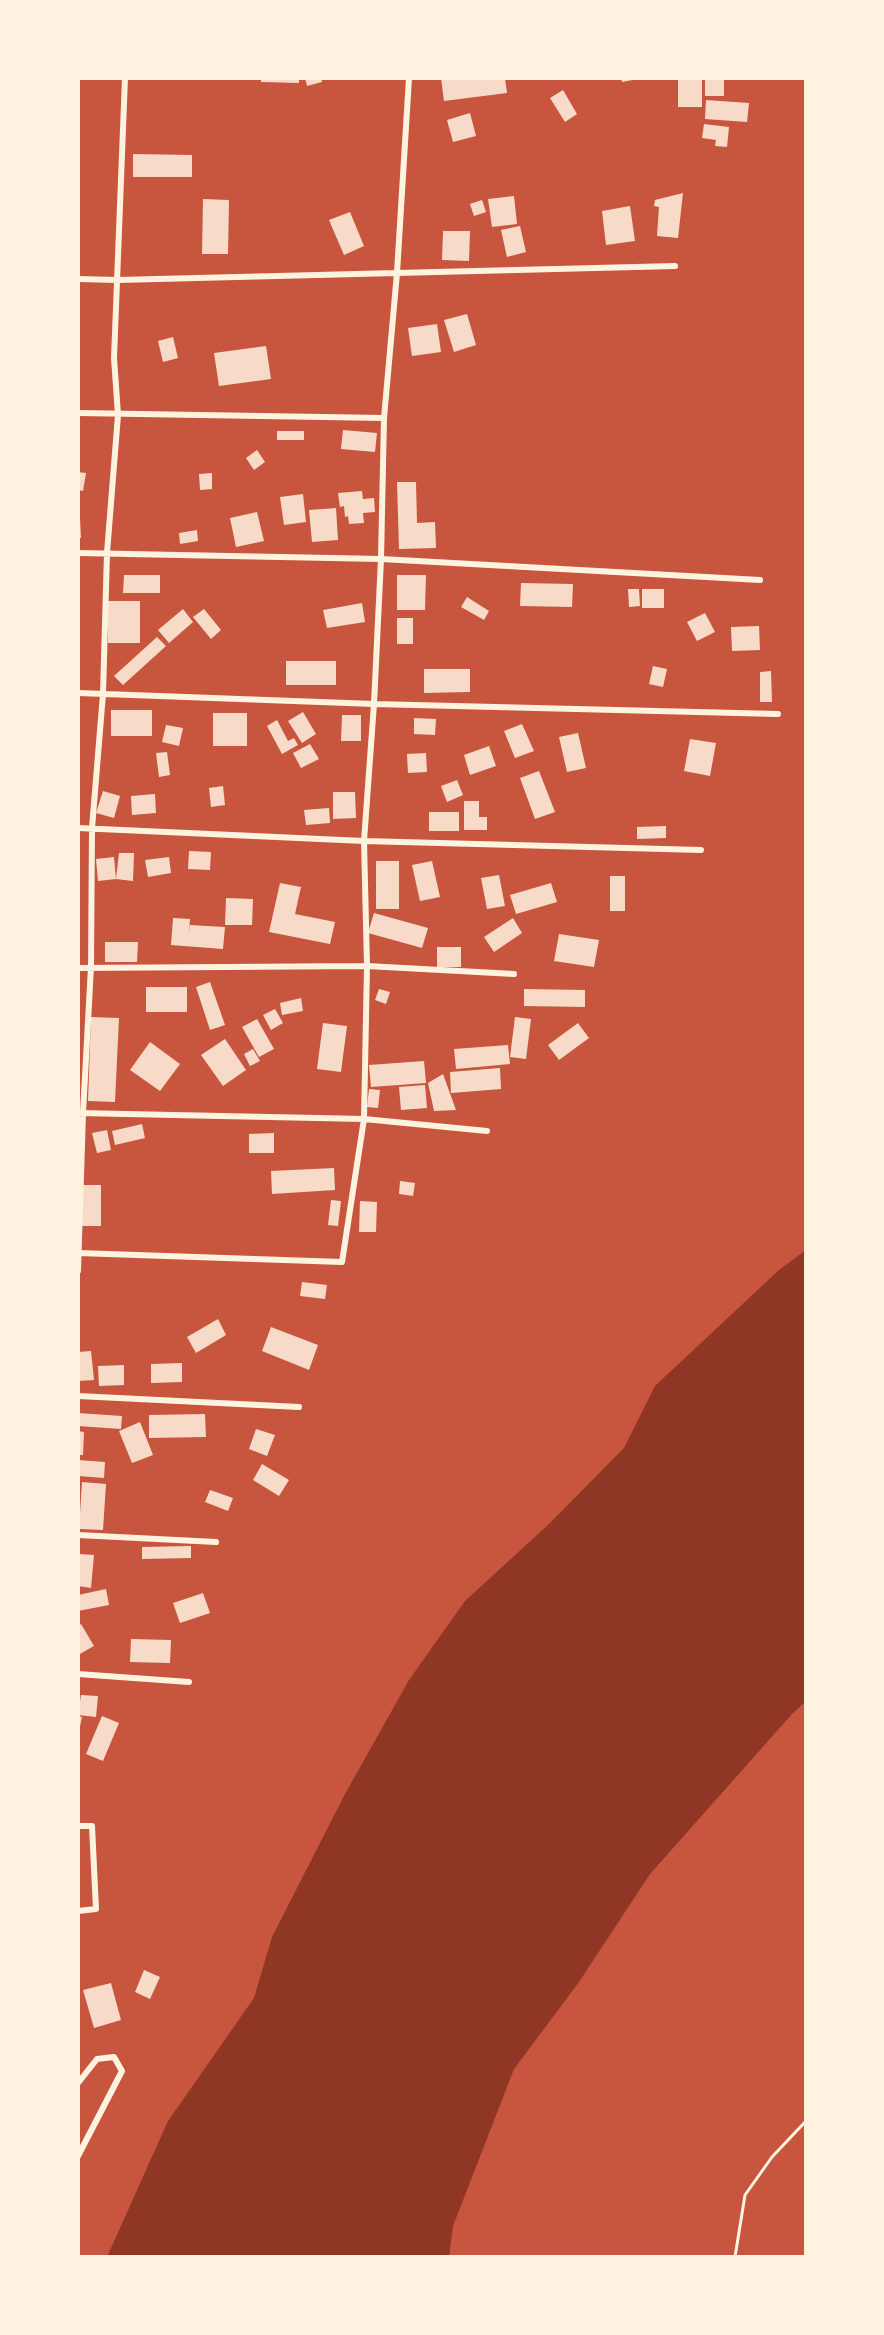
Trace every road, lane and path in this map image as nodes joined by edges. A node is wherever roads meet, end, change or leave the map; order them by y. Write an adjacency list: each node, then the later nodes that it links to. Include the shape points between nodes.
1 (125, 78): 6 (street)
2 (409, 78): 4 (street)
3 (675, 266): 4 (street)
4 (397, 273): 6 (street); 9 (street)
5 (78, 279): 6 (street)
6 (118, 280): 8 (street, via 114,358)
7 (78, 413): 8 (street)
8 (118, 415): 9 (street); 11 (street)
9 (384, 418): 12 (street)
10 (78, 553): 11 (street)
11 (107, 554): 12 (street); 15 (street)
12 (381, 559): 13 (street); 16 (street)
13 (760, 580)
14 (78, 693): 15 (street)
15 (103, 694): 16 (street); 19 (street)
16 (374, 704): 17 (street); 20 (street)
17 (778, 714)
18 (78, 828): 19 (street)
19 (92, 828): 20 (street); 23 (street)
20 (364, 841): 21 (street); 22 (street)
21 (700, 850)
22 (367, 966): 23 (street); 25 (street); 27 (street)
23 (91, 967): 24 (street); 26 (street)
24 (78, 968)
25 (514, 974)
26 (80, 1113): 27 (street); 29 (street)
27 (364, 1119): 28 (street); 29 (street, via 342,1262)
28 (486, 1131)
29 (79, 1253): 30 (street)
30 (78, 1271)
31 (78, 1396): 32 (street)
32 (299, 1407)
33 (78, 1535): 34 (street)
34 (216, 1542)
35 (78, 1674): 36 (street)
36 (189, 1682)
37 (78, 1826): 38 (street, via 92,1826 96,1909)
38 (78, 1911)
39 (78, 2083): 41 (street, via 97,2059 114,2057 122,2071)
40 (806, 2121): 42 (path, via 772,2157 745,2195)
41 (78, 2156)
42 (735, 2257)

